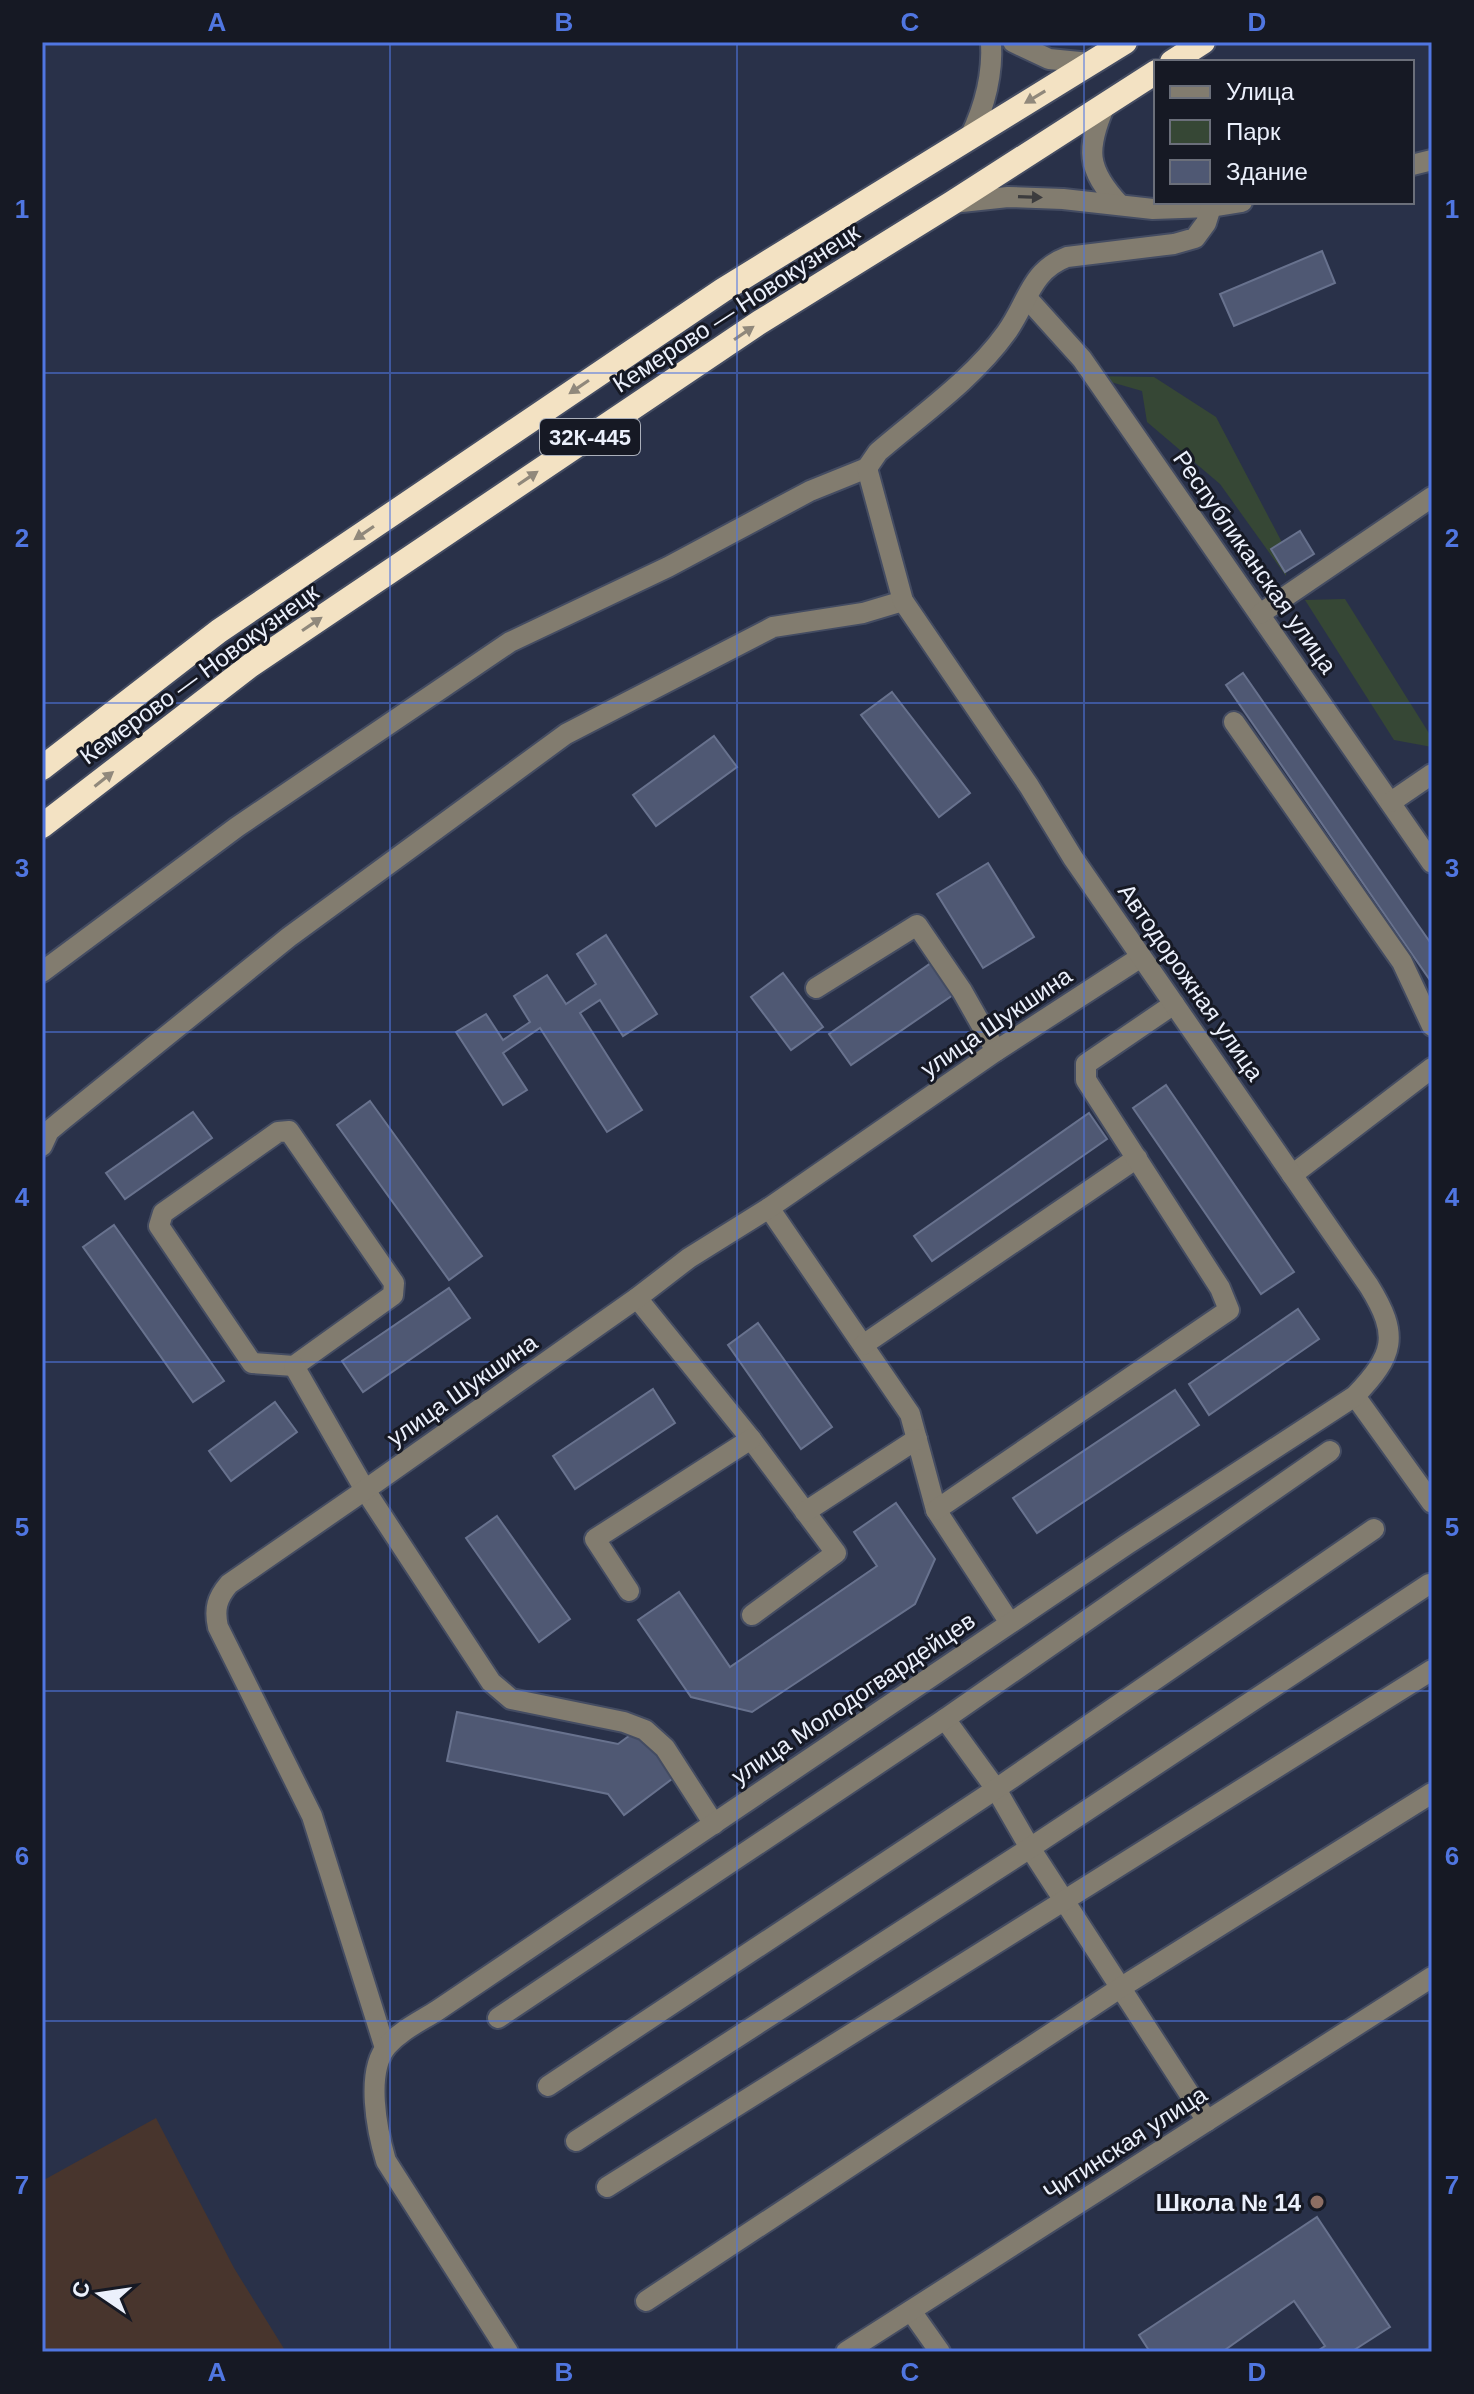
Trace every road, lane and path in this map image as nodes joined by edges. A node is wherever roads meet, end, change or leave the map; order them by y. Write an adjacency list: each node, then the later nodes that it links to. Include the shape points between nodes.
1 (991, 42): 9 (street, via 991,73)
2 (1013, 42): 6 (street, via 1049,59)
3 (1125, 42): 6 (highway, Кемерово — Новокузнецк / 32К-445)
4 (1203, 42): 5 (highway)
5 (1175, 60)
6 (1090, 63): 9 (highway, Кемерово — Новокузнецк / 32К-445, one-way to 9)
7 (1154, 73): 8 (highway, Кемерово — Новокузнецк / 32К-445)
8 (1105, 105): 10 (highway, Кемерово — Новокузнецк / 32К-445); 12 (street, via 1090,151 1104,188)
9 (970, 137): 20 (highway, Кемерово — Новокузнецк / 32К-445, one-way to 20, via 723,290 219,631)
10 (952, 203): 12 (street, one-way to 12, via 1031,197); 23 (highway, Кемерово — Новокузнецк / 32К-445, one-way to 10, via 251,665 760,322)
11 (1230, 204): 13 (street)
12 (1120, 205): 13 (street)
13 (1211, 207): 14 (street, via 1195,238 1050,263)
14 (1027, 298): 15 (street, via 981,362 878,452); 18 (street, Республиканская улица, via 1082,359)
15 (867, 468): 17 (street, Автодорожная улица); 26 (street, via 810,491 668,567 510,642 237,827)
16 (1432, 497): 18 (street)
17 (903, 601): 25 (street, Автодорожная улица); 32 (street, via 773,627 566,734 289,937 49,1131)
18 (1260, 614): 22 (street, Республиканская улица)
19 (1234, 722): 29 (street, via 1402,962)
20 (42, 768)
21 (1432, 774): 22 (street)
22 (1391, 802): 24 (street, Республиканская улица)
23 (42, 826)
24 (1432, 863)
25 (1141, 957): 28 (street, Автодорожная улица); 30 (street, улица Шукшина)
26 (42, 972)
27 (816, 988): 30 (street, via 917,925)
28 (1174, 1004): 33 (street, via 1086,1064 1086,1080); 34 (street, Автодорожная улица)
29 (1432, 1026)
30 (996, 1051): 35 (street, улица Шукшина)
31 (1432, 1068): 34 (street)
32 (42, 1146)
33 (1137, 1158): 37 (street); 45 (street, via 1229,1310)
34 (1292, 1175): 39 (street, Автодорожная улица, via 1385,1312 1389,1326 1386,1357)
35 (769, 1208): 36 (street, улица Шукшина); 37 (street)
36 (637, 1298): 40 (street); 43 (street, улица Шукшина)
37 (863, 1345): 41 (street, via 910,1414)
38 (294, 1366): 38 (street, via 393,1295 394,1283 289,1131 278,1132 163,1213 159,1226 252,1363); 43 (street)
39 (1355, 1396): 44 (street); 51 (street, улица Молодогвардейцев)
40 (751, 1439): 46 (street); 49 (street, via 595,1539)
41 (917, 1439): 45 (street); 46 (street)
42 (1330, 1451): 53 (street)
43 (365, 1490): 56 (street, via 491,1682 511,1699 645,1730 665,1748); 62 (street, улица Шукшина, via 229,1584 215,1613 312,1816)
44 (1432, 1503)
45 (936, 1510): 51 (street)
46 (805, 1512): 50 (street, via 836,1553)
47 (1374, 1529): 54 (street)
48 (1429, 1584): 57 (street)
49 (629, 1591)
50 (752, 1615)
51 (1010, 1623): 56 (street, улица Молодогвардейцев)
52 (1432, 1670): 58 (street)
53 (945, 1719): 54 (street); 61 (street)
54 (996, 1789): 57 (street); 63 (street)
55 (1432, 1793): 60 (street)
56 (714, 1824): 62 (street, улица Молодогвардейцев)
57 (1030, 1848): 58 (street); 65 (street)
58 (1063, 1899): 60 (street); 66 (street)
59 (1432, 1977): 64 (street, Читинская улица)
60 (1120, 1988): 64 (street); 67 (street)
61 (498, 2018)
62 (385, 2048): 69 (street, via 375,2097 386,2161)
63 (548, 2086)
64 (1207, 2121): 68 (street, Читинская улица)
65 (576, 2141)
66 (607, 2187)
67 (646, 2301)
68 (911, 2311): 70 (street, Читинская улица); 71 (street)
69 (508, 2352)
70 (846, 2352)
71 (940, 2352)

